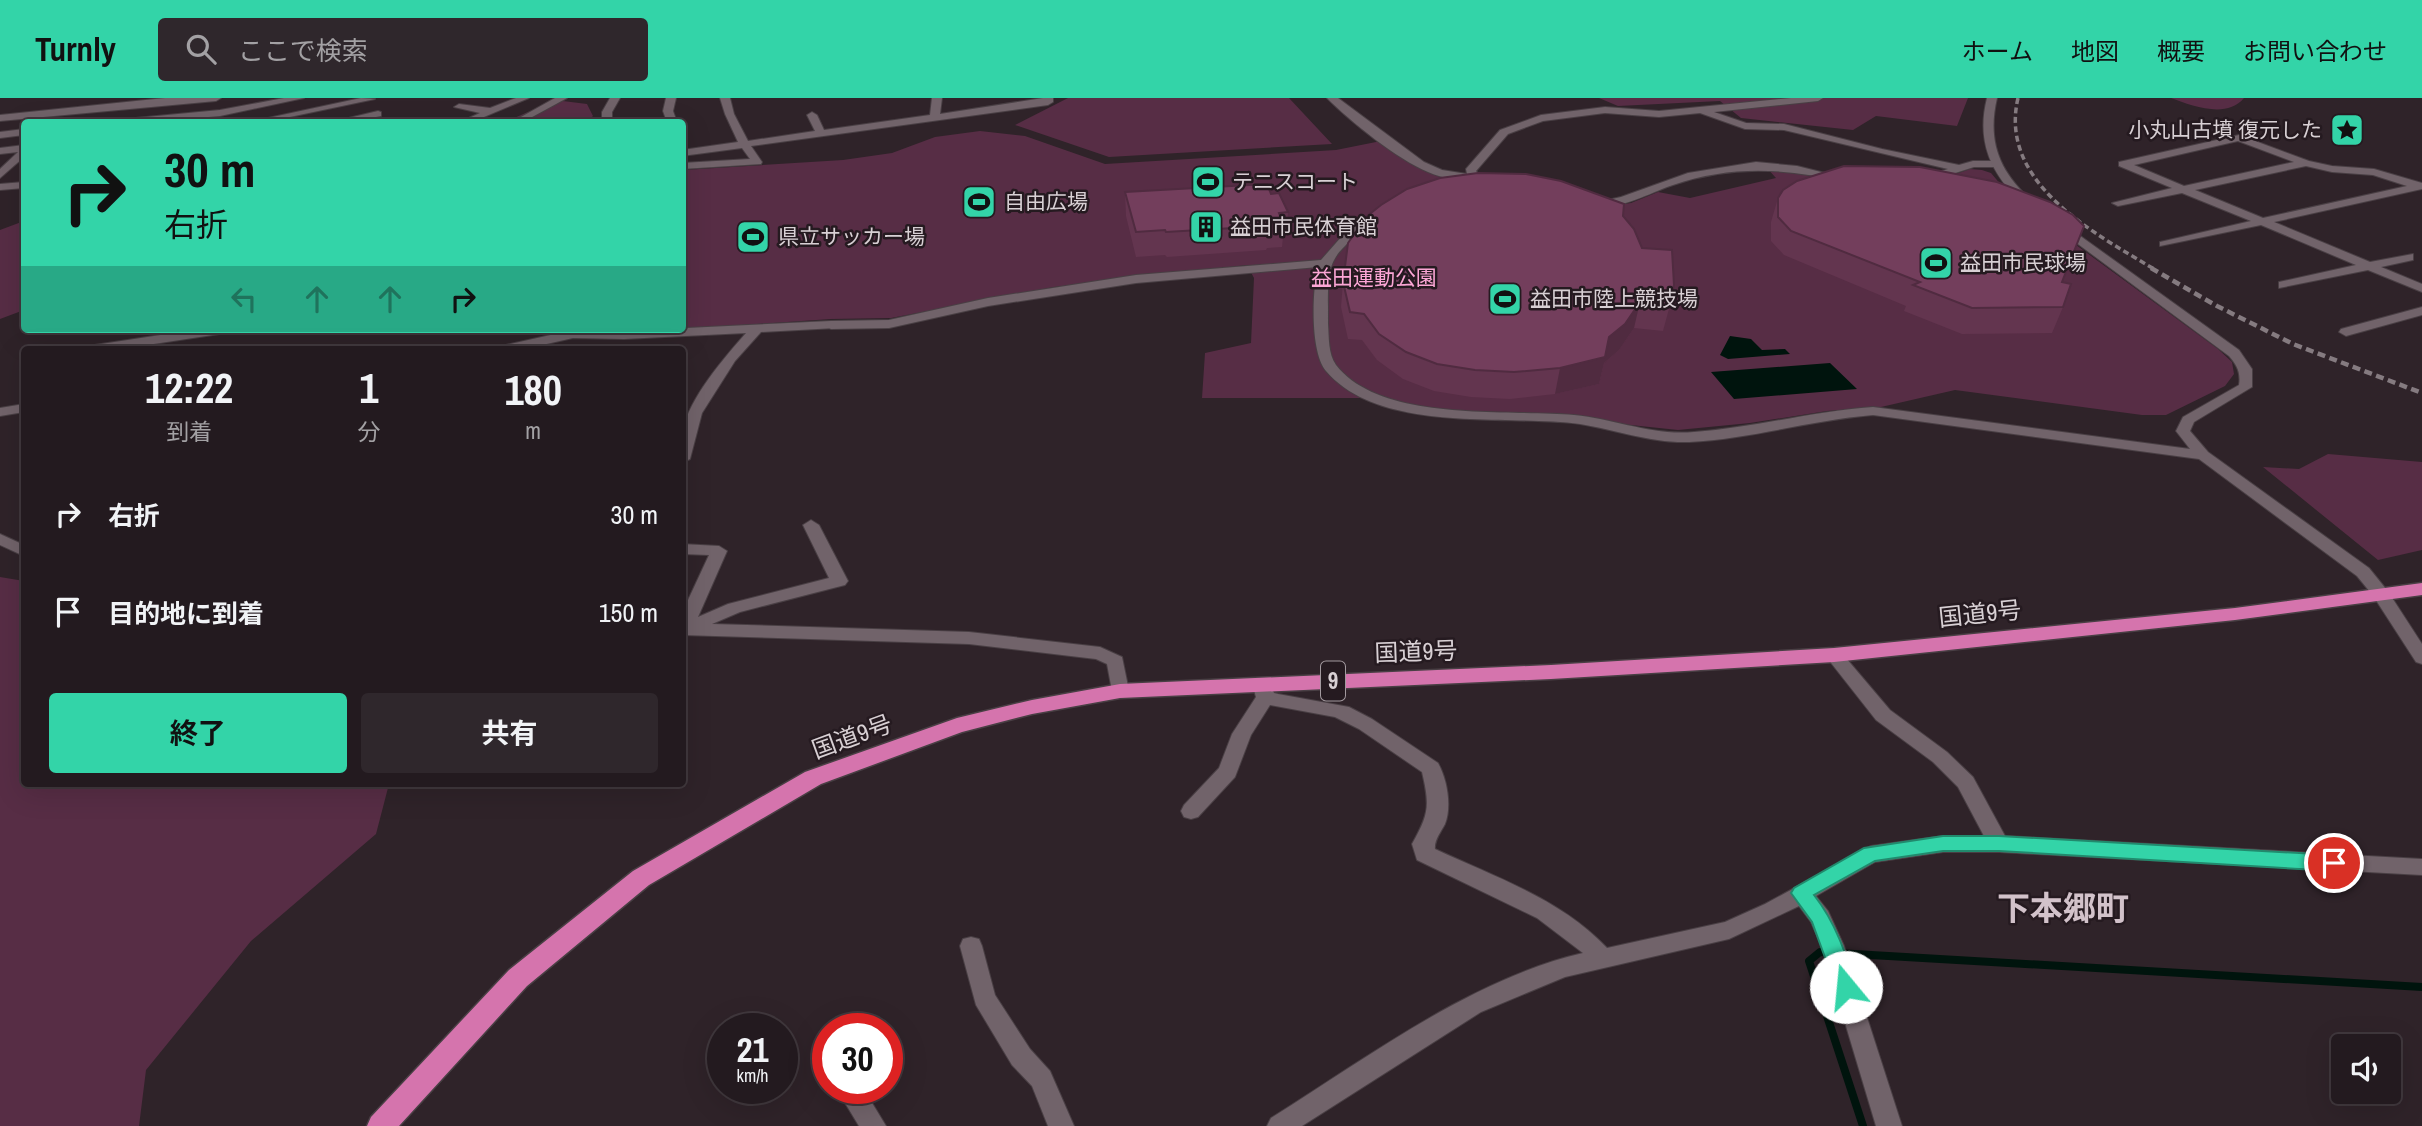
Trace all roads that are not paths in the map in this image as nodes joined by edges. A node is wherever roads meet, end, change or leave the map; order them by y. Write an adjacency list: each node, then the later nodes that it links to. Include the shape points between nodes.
1 (215, 98): 15 (street); 23 (street)
2 (299, 98): 23 (street)
3 (524, 98): 20 (street)
4 (562, 98): 30 (street)
5 (615, 98): 31 (street)
6 (671, 98): 32 (street)
7 (725, 98): 36 (street)
8 (937, 98): 25 (street)
9 (994, 98): 17 (street)
10 (1048, 98): 17 (street, via 1048,102)
11 (1332, 98): 47 (street, via 1435,171)
12 (1818, 98): 18 (street)
13 (1992, 98): 42 (street, via 1985,134)
14 (370, 99): 24 (street); 28 (street)
15 (170, 100): 19 (street)
16 (459, 107): 20 (street)
17 (993, 110): 25 (street)
18 (1701, 110): 45 (street, via 1745,126 1784,127); 47 (street, via 1659,114 1605,110 1541,118 1504,132 1470,170)
19 (65, 111): 22 (street); 26 (street)
20 (494, 112): 29 (street)
21 (812, 115): 34 (street)
22 (0, 118)
23 (222, 118): 27 (street)
24 (381, 118)
25 (935, 118): 34 (street)
26 (57, 119)
27 (198, 119)
28 (269, 119)
29 (474, 119)
30 (523, 119)
31 (607, 119)
32 (671, 119)
33 (21, 132): 35 (street)
34 (821, 134): 36 (street)
35 (0, 135)
36 (744, 145): 39 (street); 43 (street, via 757,162)
37 (21, 150): 38 (street)
38 (0, 151)
39 (686, 152)
40 (21, 153): 46 (street)
41 (2306, 163): 51 (street, via 2374,172); 53 (street); 53 (street, via 2239,138 2123,164)
42 (1994, 164): 45 (street, via 1973,163); 78 (street, via 2008,186 2218,340 2245,365 2249,377 2245,387 2188,420 2183,431)
43 (686, 166)
44 (21, 167): 46 (street)
45 (1961, 168): 49 (street)
46 (3, 170)
47 (1475, 178): 54 (street, via 1489,188)
48 (1857, 182): 56 (street, via 1810,169 1721,167 1627,201)
49 (1910, 183)
50 (21, 185): 52 (street)
51 (2421, 186): 58 (street)
52 (0, 187)
53 (2184, 189): 55 (street); 58 (street)
54 (1466, 190)
55 (2118, 203)
56 (1579, 204)
57 (1388, 210): 61 (street, via 1343,241)
58 (2262, 222): 59 (street); 62 (street)
59 (2164, 244)
60 (2409, 257): 62 (street)
61 (1325, 263): 66 (street, via 1136,279 988,302 889,324); 78 (street, via 1322,346 1329,366 1347,385 1396,405 1424,411 1580,420 1665,438 1873,411)
62 (2368, 265): 63 (street); 64 (street)
63 (2283, 285)
64 (2422, 288)
65 (2422, 311): 68 (street)
66 (759, 327): 67 (street); 77 (street, via 730,359 695,413)
67 (686, 331)
68 (2346, 332)
69 (200, 333): 73 (street)
70 (568, 333): 74 (street)
71 (589, 333): 72 (street)
72 (658, 333)
73 (114, 346)
74 (518, 346)
75 (21, 408): 76 (street)
76 (0, 411)
77 (686, 445)
78 (2203, 454): 84 (street, via 2363,572)
79 (811, 525): 86 (street, via 839,581 734,608)
80 (0, 539): 81 (street)
81 (21, 550)
82 (686, 550): 85 (street, via 719,551)
83 (2422, 589): 84 (highway, 国道9号 / 9)
84 (2381, 594): 88 (highway, 国道9号 / 9, via 2235,614); 89 (street)
85 (686, 622)
86 (686, 628)
87 (686, 629): 90 (street, via 969,638 1100,653 1116,661)
88 (1834, 654): 91 (highway, 国道9号 / 9); 93 (street, via 1883,715 1966,782)
89 (2422, 658)
90 (1120, 691): 91 (highway, 国道9号 / 9); 99 (highway, 国道9号 / 9, via 957,726 813,778 641,878 518,978)
91 (1264, 691): 92 (street, via 1228,772); 97 (street, via 1283,704 1338,710 1391,742 1408,758 1431,768 1438,822 1423,844 1425,854 1536,907 1590,942)
92 (1191, 811)
93 (1999, 844): 94 (street); 95 (street, via 1943,844 1871,854)
94 (2422, 867)
95 (1801, 893): 97 (street, via 1729,930); 103 (street, via 1819,917 1836,955)
96 (971, 946): 101 (street, via 984,998 1021,1057 1041,1079)
97 (1604, 960): 102 (street, via 1562,968 1473,1005)
98 (859, 1104): 100 (street)
99 (381, 1126)
100 (873, 1126)
101 (1061, 1126)
102 (1280, 1126)
103 (1889, 1126)

